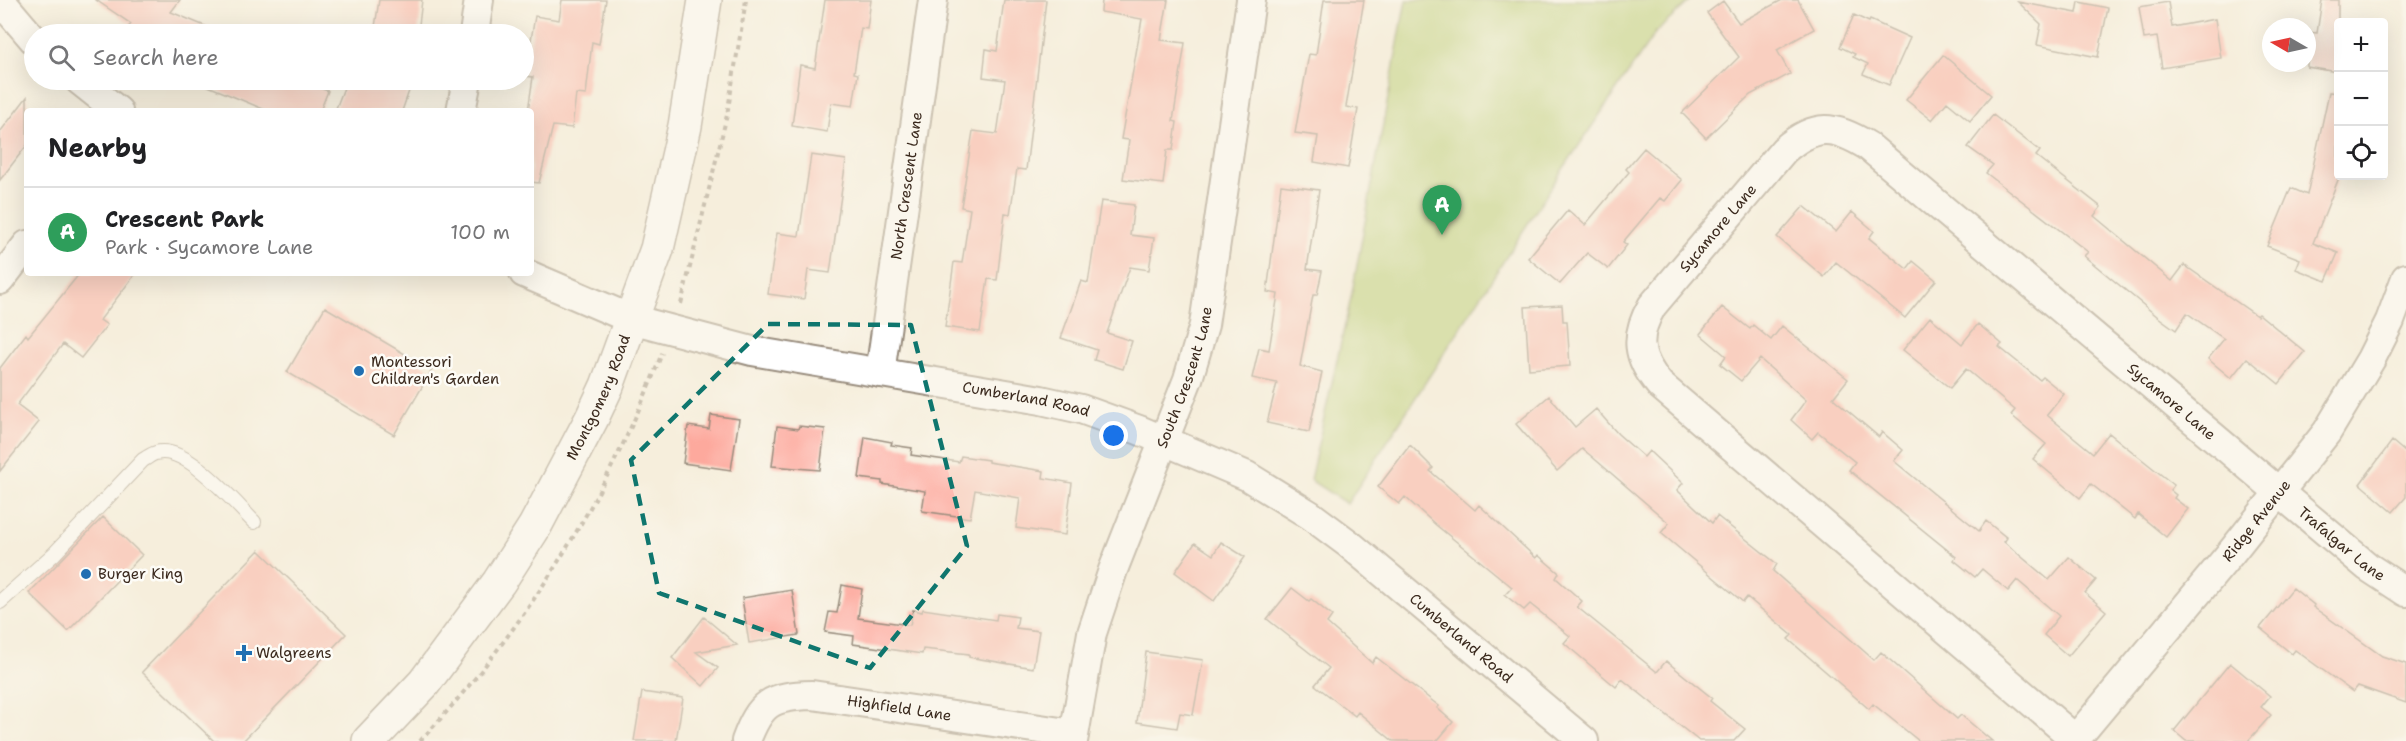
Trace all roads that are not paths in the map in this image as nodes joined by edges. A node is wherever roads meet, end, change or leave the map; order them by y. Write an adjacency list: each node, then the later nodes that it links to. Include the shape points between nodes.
1 (0, 0): 7 (street)
2 (479, 0): 6 (street)
3 (705, 0): 16 (street, Montgomery Road, via 675,177 657,249)
4 (933, 0): 17 (street, North Crescent Lane)
5 (1251, 0): 18 (street, South Crescent Lane, via 1204,325)
6 (475, 24)
7 (24, 28)
8 (92, 90): 10 (street)
9 (465, 90): 11 (street)
10 (114, 108)
11 (462, 108)
12 (24, 249): 15 (street)
13 (531, 276): 16 (street, Cumberland Road)
14 (2406, 278): 19 (street, Ridge Avenue, via 2390,321 2349,399)
15 (0, 280)
16 (631, 319): 17 (street, Cumberland Road, via 752,351); 25 (street, Montgomery Road, via 607,386 535,526 424,683)
17 (880, 373): 18 (street, Cumberland Road, via 1080,409)
18 (1164, 441): 23 (street, South Crescent Lane, via 1092,633); 27 (street, Cumberland Road, via 1247,476 1310,515)
19 (2279, 493): 21 (street, Trafalgar Lane, via 2368,567); 24 (street, Ridge Avenue); 24 (street, Sycamore Lane, via 1868,146 1836,131 1817,130 1799,136 1784,150 1652,306 1643,322 1641,355 1660,385)
20 (254, 522): 22 (lane, via 181,456 155,453 143,460 54,554)
21 (2406, 592)
22 (0, 602)
23 (1074, 738): 26 (street, Highfield Lane, via 812,695 770,702 755,717)
24 (2074, 740)
25 (369, 741)
26 (746, 741)
27 (1584, 741)

